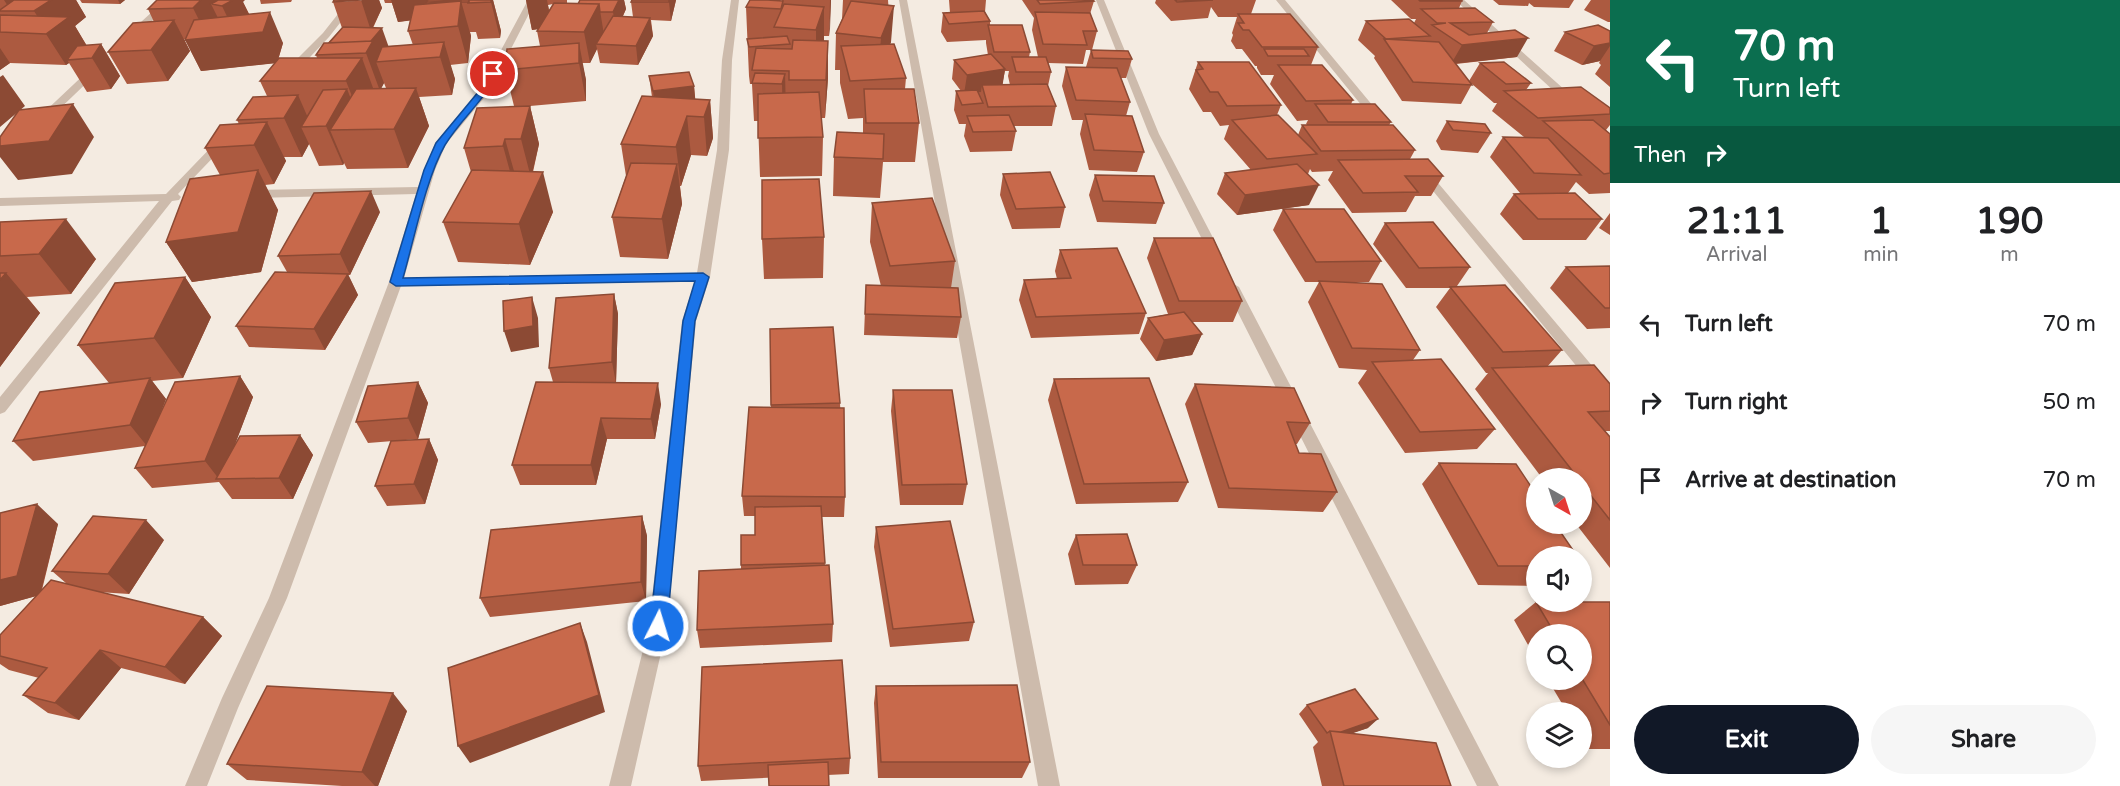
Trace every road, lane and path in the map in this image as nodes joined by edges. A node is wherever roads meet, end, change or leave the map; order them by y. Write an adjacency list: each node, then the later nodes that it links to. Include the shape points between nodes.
1 (170, 0): 9 (street)
2 (354, 0): 11 (street)
3 (532, 0): 17 (street, via 484,92 441,143)
4 (735, 0): 22 (street, via 727,60 723,150)
5 (903, 0): 28 (street)
6 (1100, 0): 29 (street, via 1154,134)
7 (1280, 0): 13 (street)
8 (1459, 0): 12 (street)
9 (127, 40)
10 (102, 63): 14 (street)
11 (285, 78)
12 (1583, 112)
13 (1385, 126)
14 (34, 127)
15 (236, 129): 20 (street)
16 (1415, 162): 24 (street)
17 (424, 190): 18 (street); 23 (street)
18 (239, 195)
19 (193, 196): 20 (street)
20 (170, 197): 21 (street); 25 (street)
21 (0, 202)
22 (703, 277): 23 (street); 27 (street, via 689,321 658,626)
23 (396, 282): 26 (street, via 278,598)
24 (1610, 397)
25 (0, 408)
26 (196, 786)
27 (620, 786)
28 (1049, 786)
29 (1488, 786)

